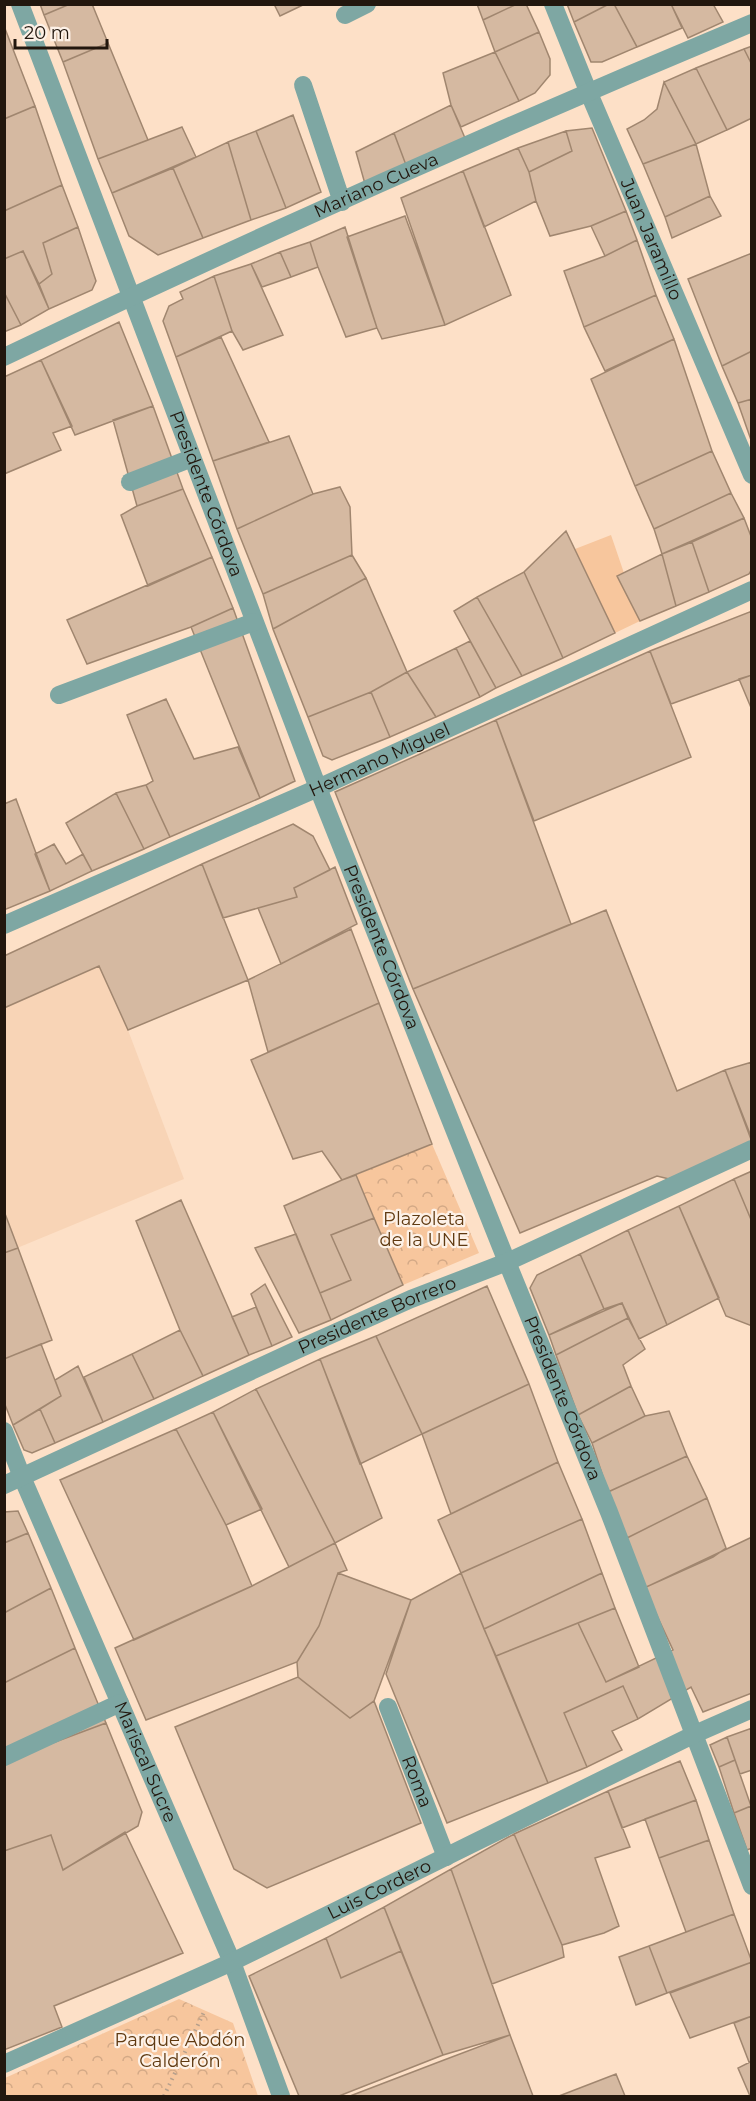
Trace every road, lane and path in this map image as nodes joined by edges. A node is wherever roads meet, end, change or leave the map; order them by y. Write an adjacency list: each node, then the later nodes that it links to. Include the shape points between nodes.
1 (20, 4): 9 (street, Presidente Córdova)
2 (367, 4): 4 (street)
3 (553, 4): 7 (street, Juan Jaramillo)
4 (345, 15)
5 (752, 23): 7 (street, Mariano Cueva)
6 (303, 85): 8 (street)
7 (588, 91): 8 (street, Mariano Cueva); 12 (street, Juan Jaramillo)
8 (342, 202): 9 (street, Mariano Cueva)
9 (130, 297): 10 (street, Mariano Cueva); 11 (street, Presidente Córdova)
10 (4, 357)
11 (192, 458): 13 (street); 15 (street, Presidente Córdova)
12 (752, 475)
13 (130, 482)
14 (752, 590): 17 (street, Hermano Miguel)
15 (254, 622): 16 (street); 17 (street, Presidente Córdova)
16 (59, 695)
17 (318, 788): 18 (street, Hermano Miguel); 20 (street, Presidente Córdova)
18 (4, 925)
19 (752, 1149): 20 (street, Presidente Borrero)
20 (507, 1262): 22 (street, Presidente Borrero, via 411,1299); 27 (street, Presidente Córdova)
21 (4, 1431): 22 (street, Mariscal Sucre)
22 (22, 1477): 23 (street, Presidente Borrero); 24 (street, Mariscal Sucre)
23 (4, 1485)
24 (120, 1703): 28 (street); 31 (street, Mariscal Sucre)
25 (387, 1707): 29 (street, Roma)
26 (752, 1709): 27 (street, Luis Cordero)
27 (695, 1734): 29 (street, Luis Cordero); 30 (street, Presidente Córdova)
28 (4, 1757)
29 (446, 1857): 31 (street, Luis Cordero)
30 (752, 1886)
31 (232, 1962): 33 (street, Luis Cordero); 35 (street, Mariscal Sucre)
32 (205, 2010): 34 (path)
33 (4, 2064)
34 (164, 2097)
35 (281, 2097)

